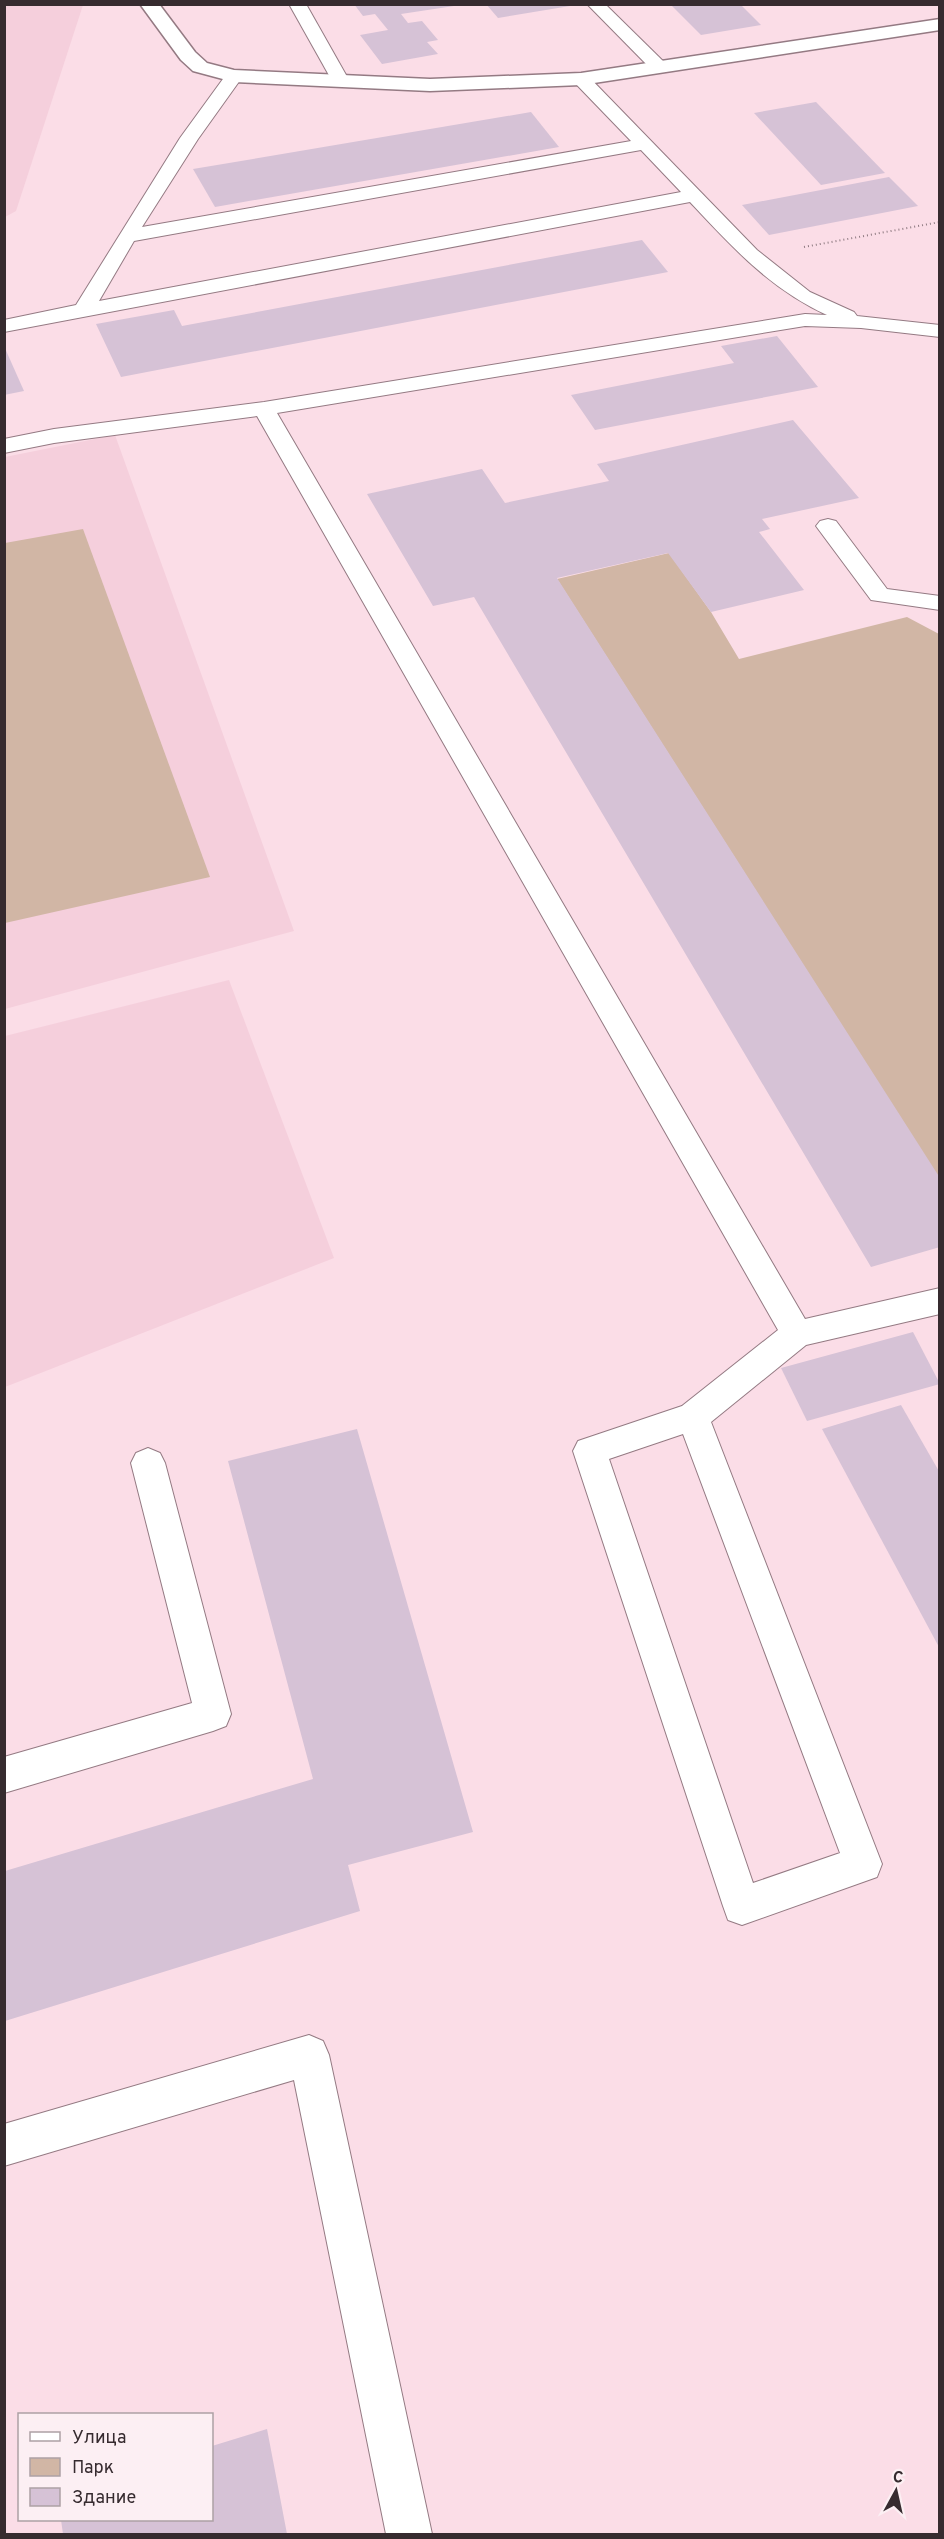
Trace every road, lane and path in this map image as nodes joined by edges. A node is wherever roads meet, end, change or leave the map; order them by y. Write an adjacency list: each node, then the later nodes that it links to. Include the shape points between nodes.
1 (149, 4): 6 (street, via 200,67)
2 (297, 4): 8 (lane)
3 (595, 4): 5 (lane)
4 (939, 24): 5 (street)
5 (658, 66): 7 (street)
6 (234, 76): 8 (street); 12 (lane)
7 (581, 79): 8 (street, via 478,85); 9 (lane)
8 (341, 82)
9 (645, 144): 10 (lane); 12 (lane)
10 (692, 196): 13 (lane); 14 (lane)
11 (939, 222): 13 (path, via 847,241)
12 (127, 236): 14 (lane)
13 (750, 254): 15 (lane, via 803,296)
14 (83, 310): 16 (lane)
15 (861, 322): 17 (lane); 18 (lane, via 805,320)
16 (4, 326)
17 (939, 331)
18 (264, 409): 19 (lane); 23 (lane)
19 (4, 446)
20 (828, 526): 21 (lane, via 879,595)
21 (939, 603)
22 (939, 1301): 23 (lane)
23 (797, 1334): 24 (lane)
24 (693, 1418): 24 (lane, via 863,1864 741,1906 590,1451)
25 (148, 1463): 26 (lane, via 213,1713)
26 (4, 1775)
27 (4, 2145): 28 (lane, via 309,2055)
28 (409, 2535)

